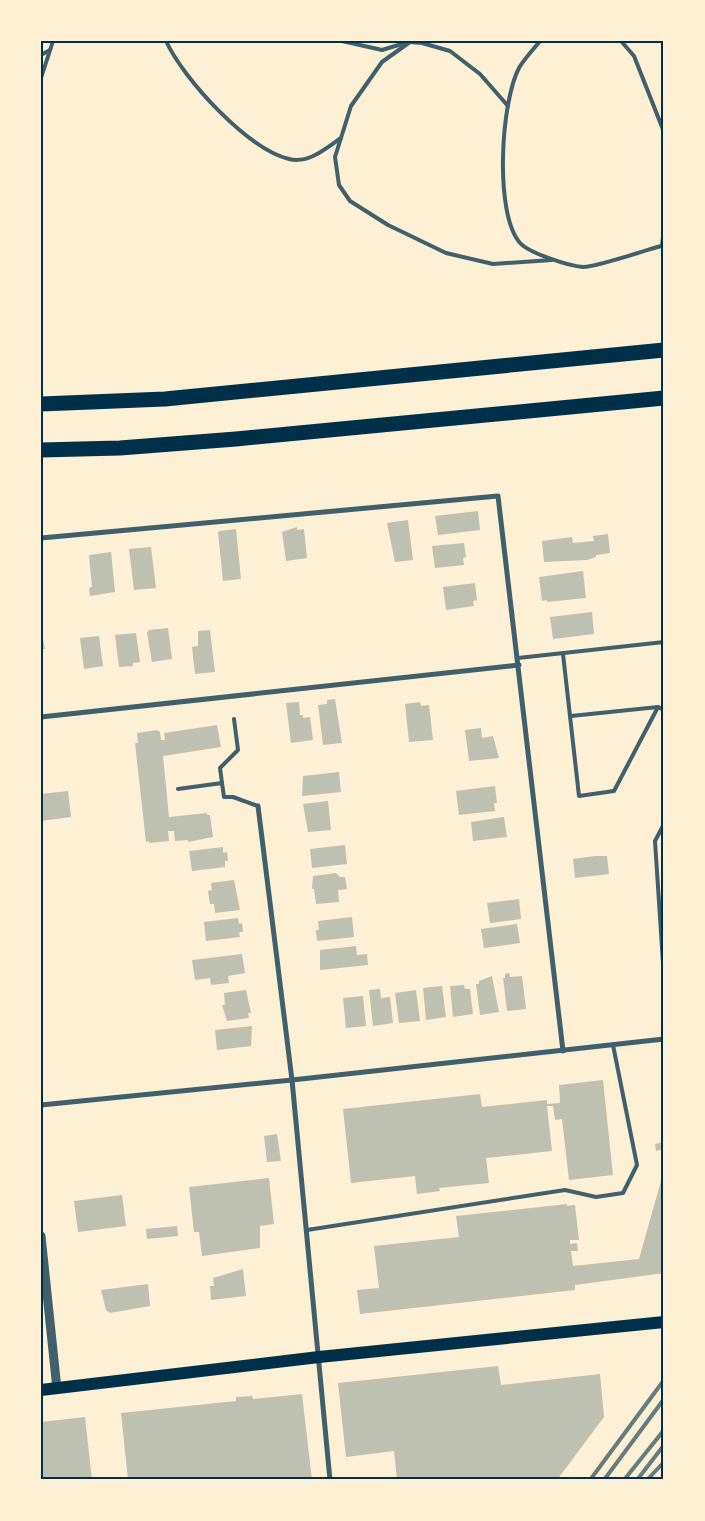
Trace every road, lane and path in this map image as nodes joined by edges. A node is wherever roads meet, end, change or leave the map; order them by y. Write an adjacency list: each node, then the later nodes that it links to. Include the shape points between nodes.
1 (53, 41): 7 (lane)
2 (166, 41): 12 (lane, via 172,54 207,99 258,145 290,160 313,158)
3 (342, 41): 6 (lane, via 382,50)
4 (540, 41): 10 (lane, via 518,69)
5 (621, 41): 11 (lane, via 634,56)
6 (410, 42): 10 (lane, via 450,51 480,74); 12 (lane, via 382,62 351,106)
7 (50, 50): 8 (lane); 9 (lane)
8 (41, 55)
9 (41, 78)
10 (508, 106): 15 (lane, via 501,161 509,220 520,243)
11 (664, 132)
12 (341, 138): 15 (lane, via 335,157 339,186 350,201 388,224 446,253 493,264)
13 (664, 228): 14 (lane)
14 (663, 245): 15 (lane, via 585,268)
15 (552, 260)
16 (664, 350): 18 (highway, via 165,399)
17 (664, 398): 19 (highway, via 236,439)
18 (41, 404)
19 (41, 450)
20 (41, 538): 23 (street, via 498,496)
21 (664, 642): 22 (lane)
22 (563, 654): 23 (lane); 27 (lane)
23 (518, 658): 24 (street)
24 (519, 665): 28 (street); 37 (street)
25 (658, 707): 26 (lane); 27 (lane); 27 (lane, via 614,791 579,796)
26 (664, 710)
27 (570, 716)
28 (41, 717)
29 (234, 719): 30 (lane, via 238,750 220,768)
30 (222, 783): 31 (lane); 32 (lane, via 224,797)
31 (178, 789)
32 (258, 806): 38 (street)
33 (664, 824): 34 (lane, via 654,841)
34 (664, 978)
35 (664, 1039): 36 (street)
36 (613, 1046): 37 (street); 40 (lane, via 637,1165 623,1193 596,1197 565,1190)
37 (563, 1051): 38 (street)
38 (292, 1080): 39 (street); 40 (street)
39 (41, 1105)
40 (307, 1230): 43 (street)
41 (41, 1236): 44 (street)
42 (664, 1322): 43 (main road)
43 (319, 1357): 44 (main road); 46 (street)
44 (57, 1388): 45 (main road)
45 (41, 1390)
46 (330, 1480)

